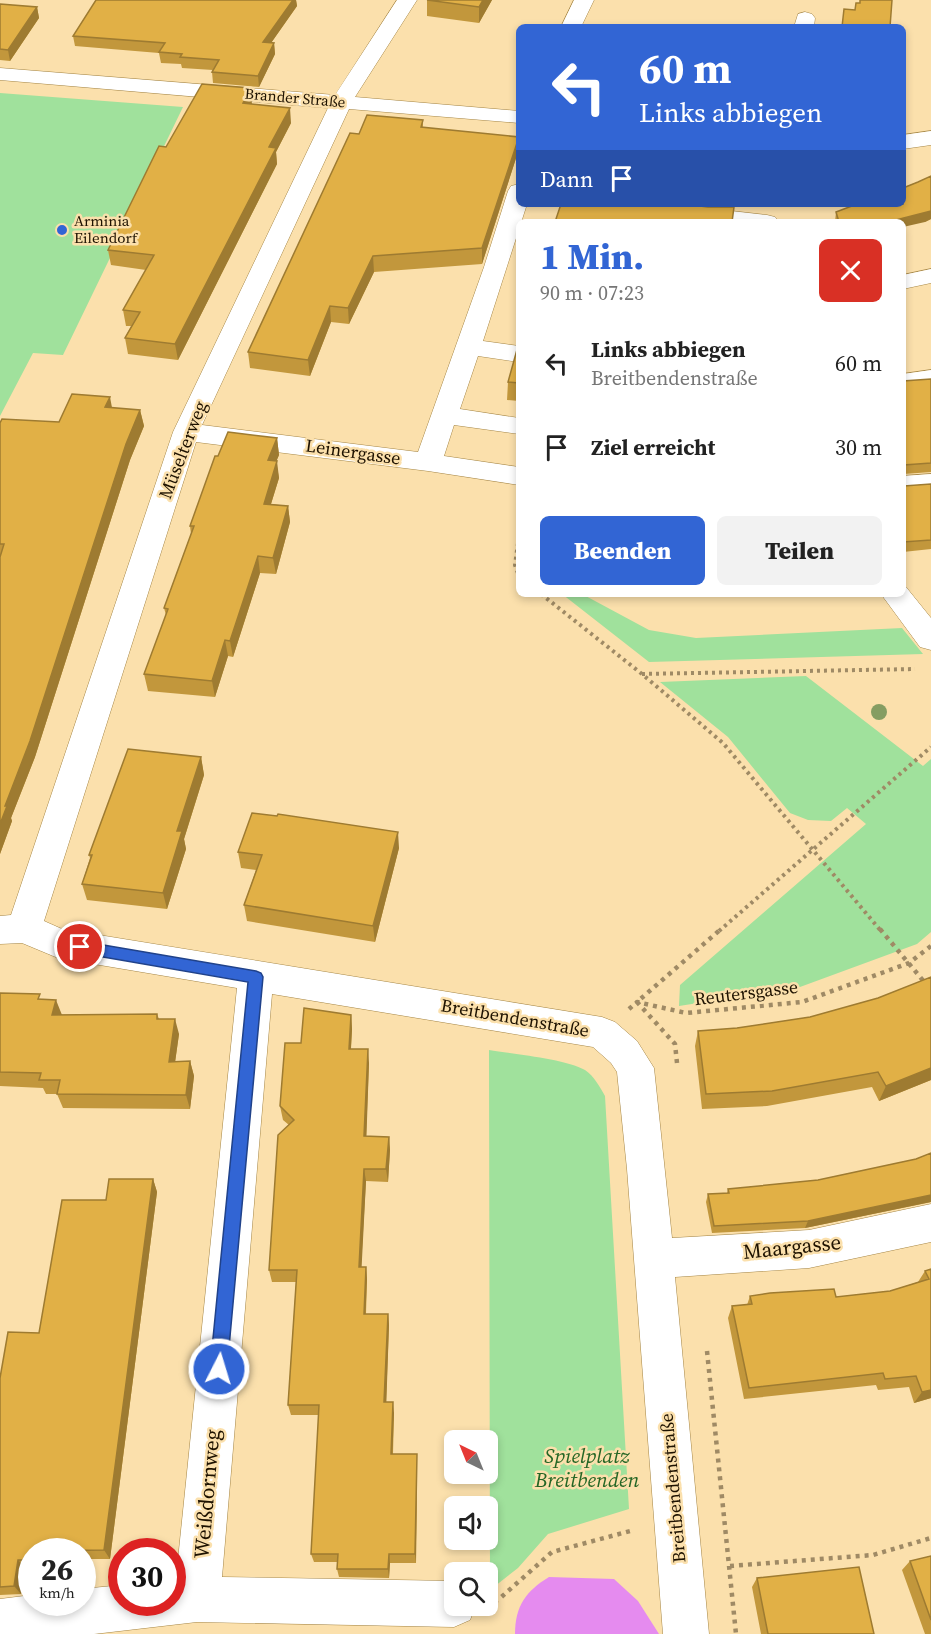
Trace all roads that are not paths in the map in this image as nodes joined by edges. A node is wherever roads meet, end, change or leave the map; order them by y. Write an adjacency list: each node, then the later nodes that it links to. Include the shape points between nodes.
1 (407, 0): 5 (street, Müselterweg)
2 (584, 0): 3 (street)
3 (573, 24)
4 (0, 74): 5 (street, Brander Straße)
5 (342, 101): 6 (street, Brander Straße); 21 (street, Müselterweg)
6 (516, 117)
7 (931, 138): 8 (street)
8 (906, 142)
9 (517, 207): 12 (street)
10 (636, 207): 11 (street)
11 (742, 219)
12 (507, 269): 15 (street)
13 (931, 276): 14 (street)
14 (906, 281)
15 (468, 347): 16 (street); 19 (street)
16 (516, 354)
17 (931, 378): 18 (street)
18 (906, 382)
19 (444, 415): 20 (street); 22 (street)
20 (516, 426)
21 (186, 432): 22 (street, Leinergasse); 28 (street, Müselterweg)
22 (428, 462): 23 (street, Leinergasse)
23 (516, 476)
24 (931, 483): 25 (street)
25 (906, 485)
26 (898, 597): 27 (street)
27 (931, 639)
28 (12, 929): 29 (street, Breitbendenstraße, via 58,943)
29 (256, 977): 31 (street, Breitbendenstraße, via 602,1033 624,1052 634,1068); 32 (street, Weißdornweg)
30 (931, 1223): 31 (street, Maargasse, via 809,1249)
31 (652, 1259): 35 (street, Breitbendenstraße)
32 (196, 1599): 33 (street); 34 (street)
33 (444, 1604)
34 (0, 1622)
35 (686, 1634)

